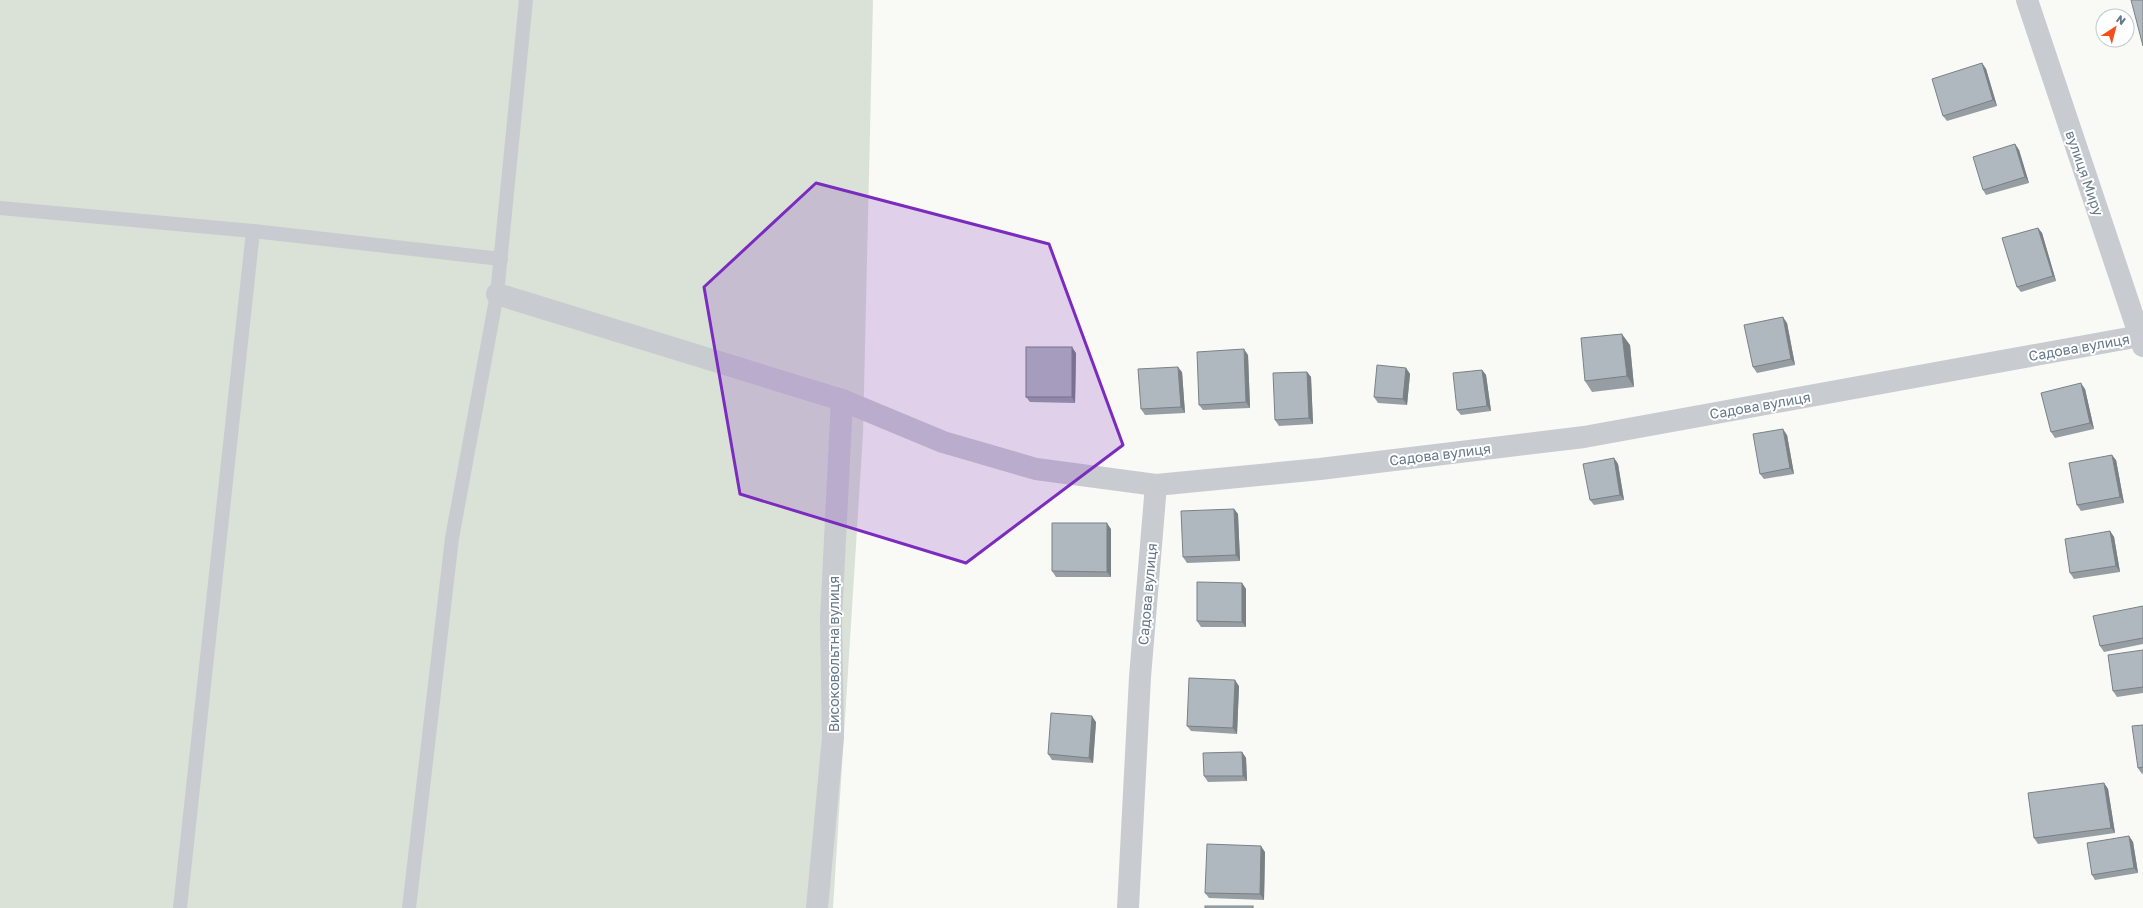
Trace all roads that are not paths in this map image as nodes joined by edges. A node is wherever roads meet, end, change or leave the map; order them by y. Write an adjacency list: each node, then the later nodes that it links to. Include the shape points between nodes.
1 (526, 0): 5 (lane)
2 (2027, 0): 7 (street, вулиця Миру)
3 (0, 208): 4 (lane)
4 (253, 230): 5 (lane); 10 (lane)
5 (501, 258): 6 (lane)
6 (497, 294): 8 (street); 11 (lane, via 452,538)
7 (2141, 341): 9 (street, Садова вулиця, via 1584,437 1320,469)
8 (842, 400): 9 (street, via 943,442 1036,469); 12 (street, Високовольтна вулиця, via 831,619 833,736)
9 (1156, 485): 13 (street, Садова вулиця, via 1140,677)
10 (180, 908)
11 (409, 908)
12 (817, 908)
13 (1128, 908)

